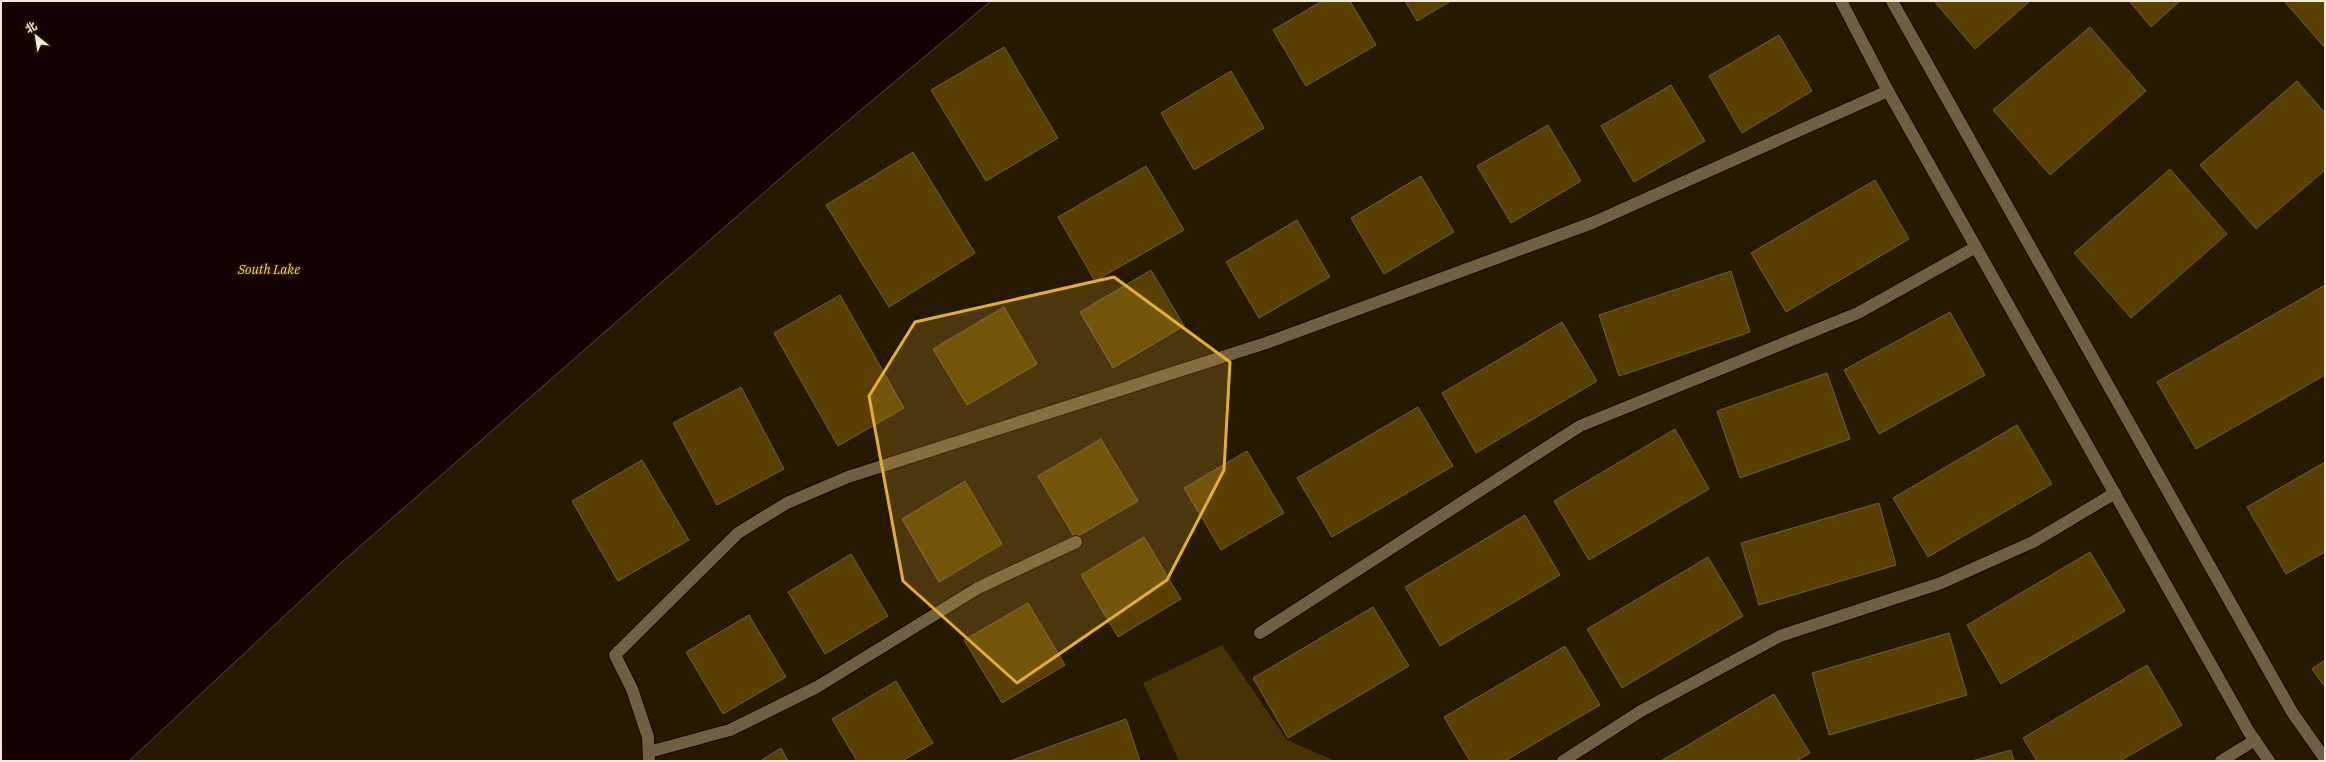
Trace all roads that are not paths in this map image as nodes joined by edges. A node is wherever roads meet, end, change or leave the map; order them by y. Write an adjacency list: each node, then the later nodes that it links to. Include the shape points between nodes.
1 (1841, 1): 3 (street)
2 (1892, 1): 10 (street, via 2288,705)
3 (1888, 91): 4 (street); 9 (street, via 1592,223 1266,343 848,477 787,503 738,533 615,655 632,689 648,737)
4 (1976, 247): 5 (street); 7 (street, via 1858,313 1580,426)
5 (2115, 493): 8 (street); 11 (street, via 2033,542 1941,583 1780,636 1641,711)
6 (1076, 542): 9 (street, via 978,588 817,687 730,730)
7 (1260, 633)
8 (2255, 740): 12 (street); 13 (street)
9 (649, 757)
10 (2325, 759)
11 (1563, 761)
12 (2221, 761)
13 (2270, 761)

